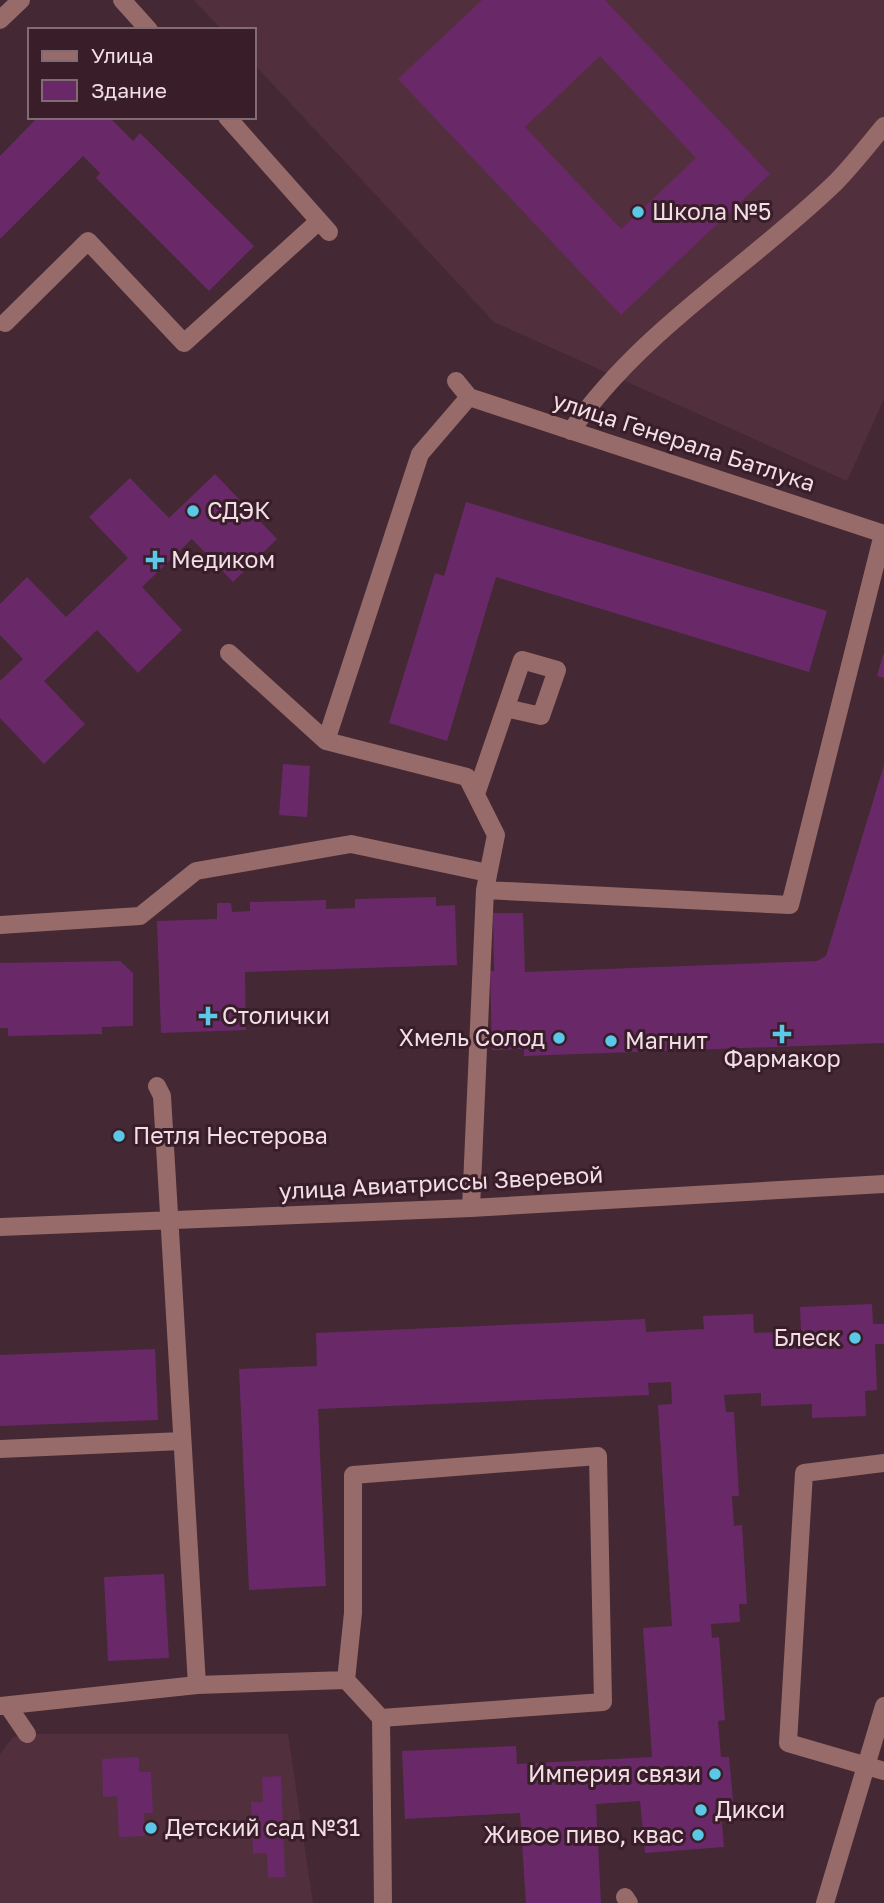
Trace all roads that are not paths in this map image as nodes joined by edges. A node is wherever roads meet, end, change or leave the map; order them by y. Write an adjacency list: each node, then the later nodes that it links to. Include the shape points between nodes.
1 (20, 0): 3 (street)
2 (122, 0): 4 (street)
3 (0, 20)
4 (147, 28)
5 (229, 119): 7 (street, via 324,226 184,343 88,241)
6 (884, 127): 10 (street, via 835,182 636,353)
7 (5, 323)
8 (456, 381): 9 (street)
9 (469, 397): 10 (street, улица Генерала Батлука); 14 (street, via 420,454)
10 (571, 431): 11 (street, улица Генерала Батлука)
11 (883, 534): 16 (street, via 790,905)
12 (229, 653): 14 (street)
13 (506, 708): 15 (street)
14 (326, 741): 15 (street, via 467,777)
15 (476, 794): 16 (street, via 496,835)
16 (486, 881): 17 (street, via 351,844 196,872 140,916); 20 (street)
17 (0, 925)
18 (157, 1086): 21 (street, via 162,1096)
19 (884, 1184): 20 (street, улица Авиатриссы Зверевой)
20 (471, 1208): 21 (street, улица Авиатриссы Зверевой)
21 (172, 1220): 22 (street, улица Авиатриссы Зверевой); 23 (street)
22 (0, 1227)
23 (182, 1441): 24 (street); 27 (street)
24 (0, 1449)
25 (884, 1462): 32 (street, via 804,1473 789,1716 788,1743)
26 (346, 1680): 27 (street); 30 (street); 30 (street, via 353,1613 354,1475 598,1456 603,1702)
27 (197, 1685): 28 (street)
28 (4, 1706): 31 (street)
29 (884, 1706): 32 (street)
30 (381, 1718): 34 (street)
31 (27, 1734)
32 (866, 1765): 33 (street); 35 (street)
33 (884, 1771)
34 (383, 1903)
35 (825, 1903)

